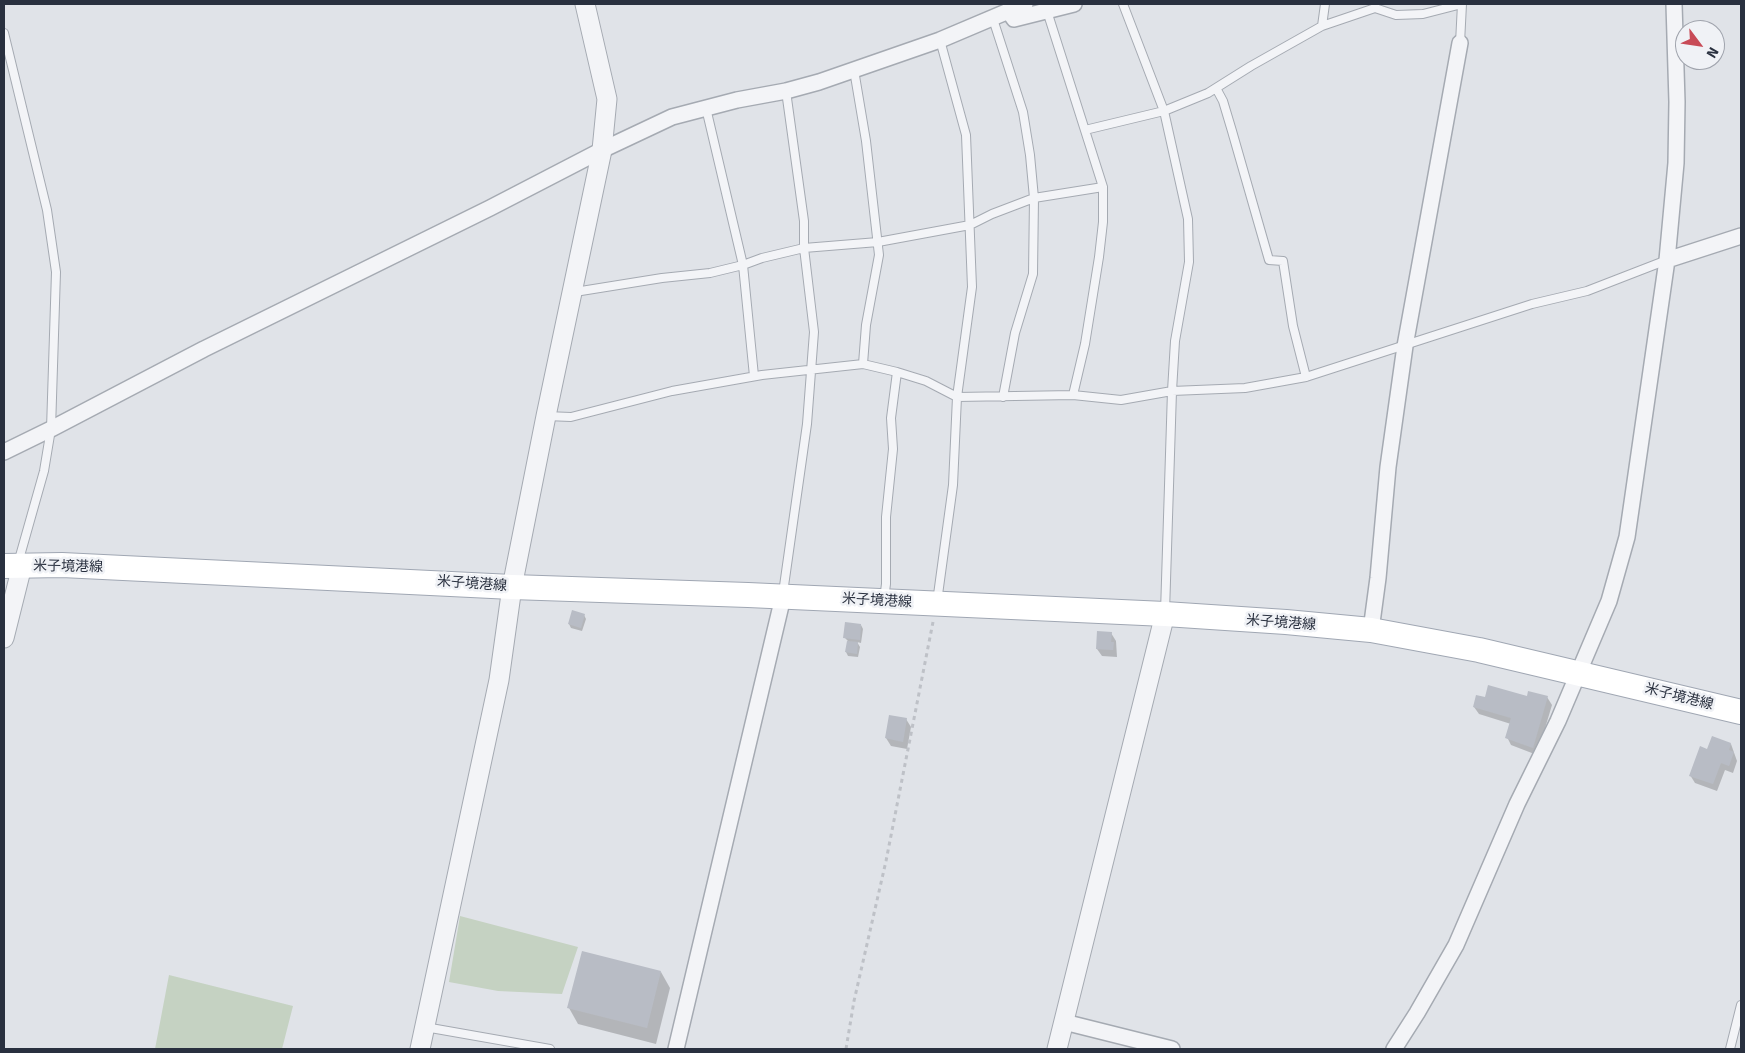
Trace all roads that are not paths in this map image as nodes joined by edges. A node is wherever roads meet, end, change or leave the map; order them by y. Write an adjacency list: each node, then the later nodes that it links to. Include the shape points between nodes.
1 (585, 4): 21 (street, via 607,100)
2 (1025, 4): 9 (street)
3 (1074, 4): 8 (street)
4 (1122, 4): 19 (lane)
5 (1325, 4): 11 (lane)
6 (1462, 4): 11 (lane, via 1423,14 1396,15 1374,8); 14 (lane)
7 (1674, 4): 28 (street, via 1678,102)
8 (1047, 11): 9 (street, via 1014,19); 20 (lane)
9 (1009, 12): 10 (street)
10 (993, 19): 13 (street); 23 (lane, via 1023,112)
11 (1322, 26): 16 (lane)
12 (4, 33): 42 (lane, via 48,210 56,272)
13 (940, 40): 15 (street); 24 (lane, via 966,135)
14 (1460, 43): 31 (street)
15 (854, 70): 17 (street); 26 (lane)
16 (1216, 88): 19 (lane); 36 (lane, via 1232,131 1269,260 1283,261 1293,326)
17 (786, 91): 18 (street); 27 (lane, via 804,221)
18 (706, 108): 21 (street, via 672,117); 29 (lane)
19 (1164, 111): 20 (lane); 37 (lane, via 1188,218 1189,262 1175,341)
20 (1085, 130): 22 (lane)
21 (602, 150): 30 (street); 42 (street)
22 (1103, 187): 23 (lane); 38 (lane, via 1099,257)
23 (1034, 198): 24 (lane); 40 (lane, via 1032,274 1015,333)
24 (970, 225): 26 (lane); 39 (lane, via 972,287)
25 (1741, 236): 28 (street)
26 (878, 242): 27 (lane); 32 (lane, via 879,255 866,325)
27 (804, 248): 29 (lane); 33 (lane, via 814,332)
28 (1667, 260): 31 (lane, via 1587,291 1532,304); 52 (street, via 1627,537 1609,601)
29 (743, 265): 30 (lane, via 710,273); 35 (lane)
30 (573, 290): 41 (street)
31 (1405, 346): 36 (lane); 50 (street, via 1388,466)
32 (863, 364): 33 (lane); 34 (lane)
33 (812, 370): 35 (lane); 46 (lane)
34 (897, 372): 39 (lane, via 926,381); 47 (lane, via 891,418 894,449 886,517)
35 (754, 376): 41 (lane, via 672,391 571,417)
36 (1306, 377): 37 (lane, via 1245,388)
37 (1172, 391): 38 (lane, via 1121,400); 49 (lane)
38 (1073, 395): 40 (lane)
39 (957, 397): 40 (lane); 48 (lane, via 953,485)
40 (1003, 397)
41 (546, 416): 45 (street)
42 (51, 429): 43 (street); 44 (lane, via 44,471)
43 (4, 452)
44 (14, 566): 45 (main road, 米子境港線, via 62,565); 51 (street)
45 (512, 587): 46 (main road, 米子境港線); 56 (street, via 499,680)
46 (783, 597): 47 (main road, 米子境港線); 59 (street)
47 (884, 602): 48 (main road, 米子境港線)
48 (936, 604): 49 (main road, 米子境港線)
49 (1165, 614): 50 (main road, 米子境港線); 55 (street)
50 (1371, 630): 52 (main road, 米子境港線)
51 (4, 638)
52 (1578, 672): 53 (main road, 米子境港線); 62 (street, via 1456,945)
53 (1741, 712)
54 (1741, 1005): 63 (lane)
55 (1064, 1022): 60 (street); 61 (street)
56 (425, 1026): 57 (street); 58 (lane)
57 (420, 1049)
58 (550, 1049)
59 (676, 1049)
60 (1057, 1049)
61 (1172, 1049)
62 (1394, 1049)
63 (1730, 1049)

